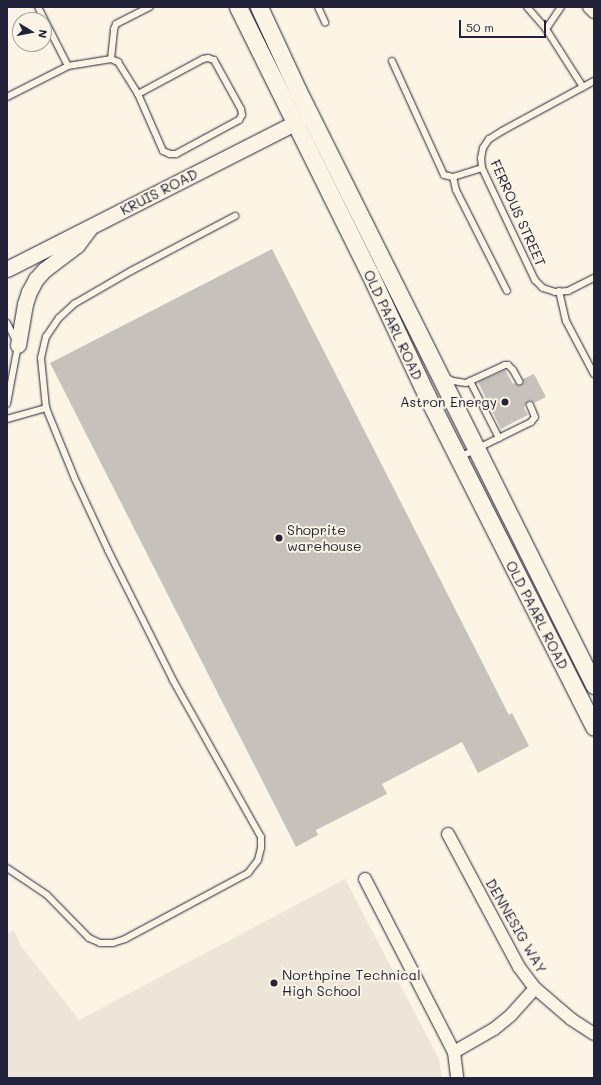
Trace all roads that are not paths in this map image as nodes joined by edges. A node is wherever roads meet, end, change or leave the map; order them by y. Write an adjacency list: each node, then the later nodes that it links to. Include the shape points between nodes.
1 (38, 7): 14 (lane)
2 (150, 7): 12 (lane, via 116,24)
3 (238, 7): 20 (main road, OLD PAARL ROAD)
4 (259, 7): 19 (main road, OLD PAARL ROAD)
5 (318, 7): 10 (lane)
6 (527, 7): 11 (lane)
7 (561, 7): 11 (lane)
8 (589, 7): 9 (street)
9 (594, 12)
10 (325, 22)
11 (546, 29): 16 (lane)
12 (111, 59): 14 (lane); 17 (lane, via 118,62)
13 (392, 61): 22 (lane, via 444,175)
14 (68, 66): 18 (lane)
15 (594, 81): 16 (lane, FERROUS STREET)
16 (583, 87): 21 (lane, FERROUS STREET, via 489,139 483,148)
17 (138, 94): 17 (lane, via 208,58 214,60 242,115 239,120 225,128 176,154 170,154 163,151)
18 (7, 97)
19 (310, 115): 20 (street, KRUIS ROAD); 31 (main road, OLD PAARL ROAD)
20 (294, 123): 24 (street, KRUIS ROAD); 41 (main road, OLD PAARL ROAD)
21 (482, 168): 22 (lane); 28 (lane, FERROUS STREET, via 535,280 543,288)
22 (453, 178): 27 (lane, via 456,190)
23 (235, 216): 37 (lane, via 74,304 59,318 46,337 40,358)
24 (92, 226): 25 (street, KRUIS ROAD); 30 (street, via 77,245 36,279 25,304)
25 (7, 269)
26 (594, 278): 28 (lane, via 568,291)
27 (508, 291)
28 (559, 291): 32 (lane, via 566,321)
29 (7, 323): 30 (lane)
30 (18, 345): 35 (lane)
31 (438, 372): 33 (lane, via 453,381); 40 (main road, OLD PAARL ROAD)
32 (594, 374)
33 (470, 381): 34 (lane, via 505,364 513,370); 39 (lane)
34 (519, 381)
35 (7, 404)
36 (530, 405): 39 (lane, via 534,413 533,420)
37 (46, 408): 38 (lane); 45 (lane, via 75,480 108,550 173,680 261,837 261,848 258,860 248,873 113,943 100,943 89,938 47,895)
38 (7, 419)
39 (499, 438): 40 (lane)
40 (477, 449): 41 (lane); 42 (main road, OLD PAARL ROAD)
41 (458, 458): 43 (main road, OLD PAARL ROAD)
42 (594, 685)
43 (594, 727)
44 (448, 834): 47 (street, DENNESIG WAY, via 506,944)
45 (7, 868)
46 (365, 879): 49 (street)
47 (535, 988): 48 (street, DENNESIG WAY, via 571,1019); 49 (street, via 511,1015 494,1029)
48 (594, 1034)
49 (454, 1052): 50 (street)
50 (457, 1078)

